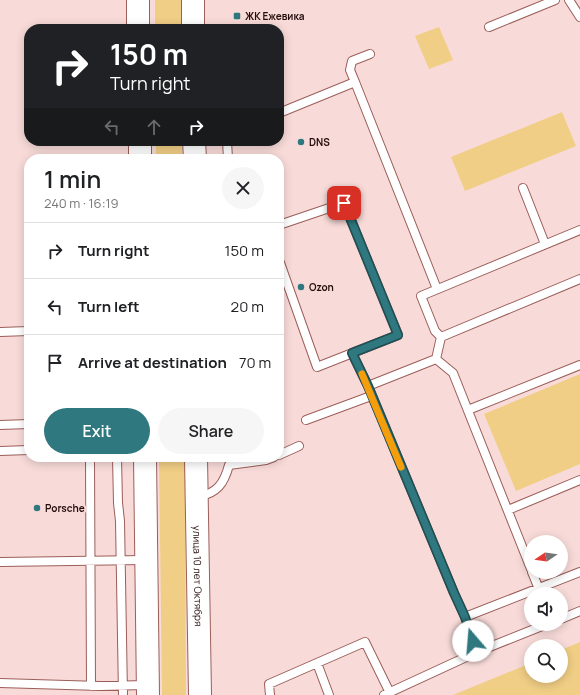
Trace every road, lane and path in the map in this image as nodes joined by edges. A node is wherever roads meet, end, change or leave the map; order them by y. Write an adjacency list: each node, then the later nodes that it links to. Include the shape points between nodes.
1 (138, 0): 6 (main road)
2 (193, 0): 7 (main road)
3 (555, 0): 8 (lane)
4 (569, 0): 5 (lane)
5 (580, 17)
6 (138, 24)
7 (193, 24)
8 (489, 27)
9 (370, 54): 10 (lane, via 352,61 350,70)
10 (355, 82): 11 (lane); 18 (lane)
11 (284, 111)
12 (523, 188): 15 (lane)
13 (284, 224): 22 (lane, via 344,203 398,335)
14 (580, 230): 15 (lane)
15 (546, 244): 18 (lane)
16 (284, 274): 22 (lane, via 317,367)
17 (580, 279): 21 (lane)
18 (437, 289): 21 (lane, via 421,296 435,331)
19 (24, 331): 20 (lane)
20 (0, 332)
21 (441, 337): 23 (lane)
22 (352, 353): 25 (lane)
23 (436, 359): 25 (lane); 27 (lane, via 453,373)
24 (580, 365): 27 (lane)
25 (368, 386): 26 (lane)
26 (372, 396): 28 (lane); 53 (lane)
27 (468, 410): 42 (lane)
28 (306, 420)
29 (24, 424): 30 (lane)
30 (0, 425)
31 (299, 446): 34 (lane)
32 (24, 450): 33 (lane)
33 (0, 451)
34 (284, 453)
35 (90, 462): 47 (lane)
36 (117, 462): 45 (lane)
37 (144, 462): 44 (main road)
38 (196, 462): 41 (main road, улица 10 лет Октября)
39 (228, 462): 41 (lane, via 226,476 214,491)
40 (580, 480): 42 (lane)
41 (197, 497): 59 (main road, улица 10 лет Октября)
42 (508, 510): 43 (lane)
43 (524, 551)
44 (146, 560): 45 (lane); 60 (main road)
45 (121, 561): 47 (lane); 61 (lane)
46 (0, 562): 47 (lane)
47 (90, 562): 58 (lane)
48 (580, 572): 49 (lane)
49 (548, 587)
50 (524, 597): 53 (lane)
51 (580, 611): 52 (lane)
52 (568, 616)
53 (465, 617): 55 (lane)
54 (530, 631): 55 (lane)
55 (477, 652): 62 (lane)
56 (317, 663): 62 (lane, via 365,642); 63 (lane, via 269,684); 64 (lane)
57 (0, 683): 58 (lane)
58 (91, 686): 61 (lane)
59 (203, 687)
60 (148, 690): 61 (lane)
61 (122, 691)
62 (387, 694)
63 (270, 695)
64 (330, 695)

